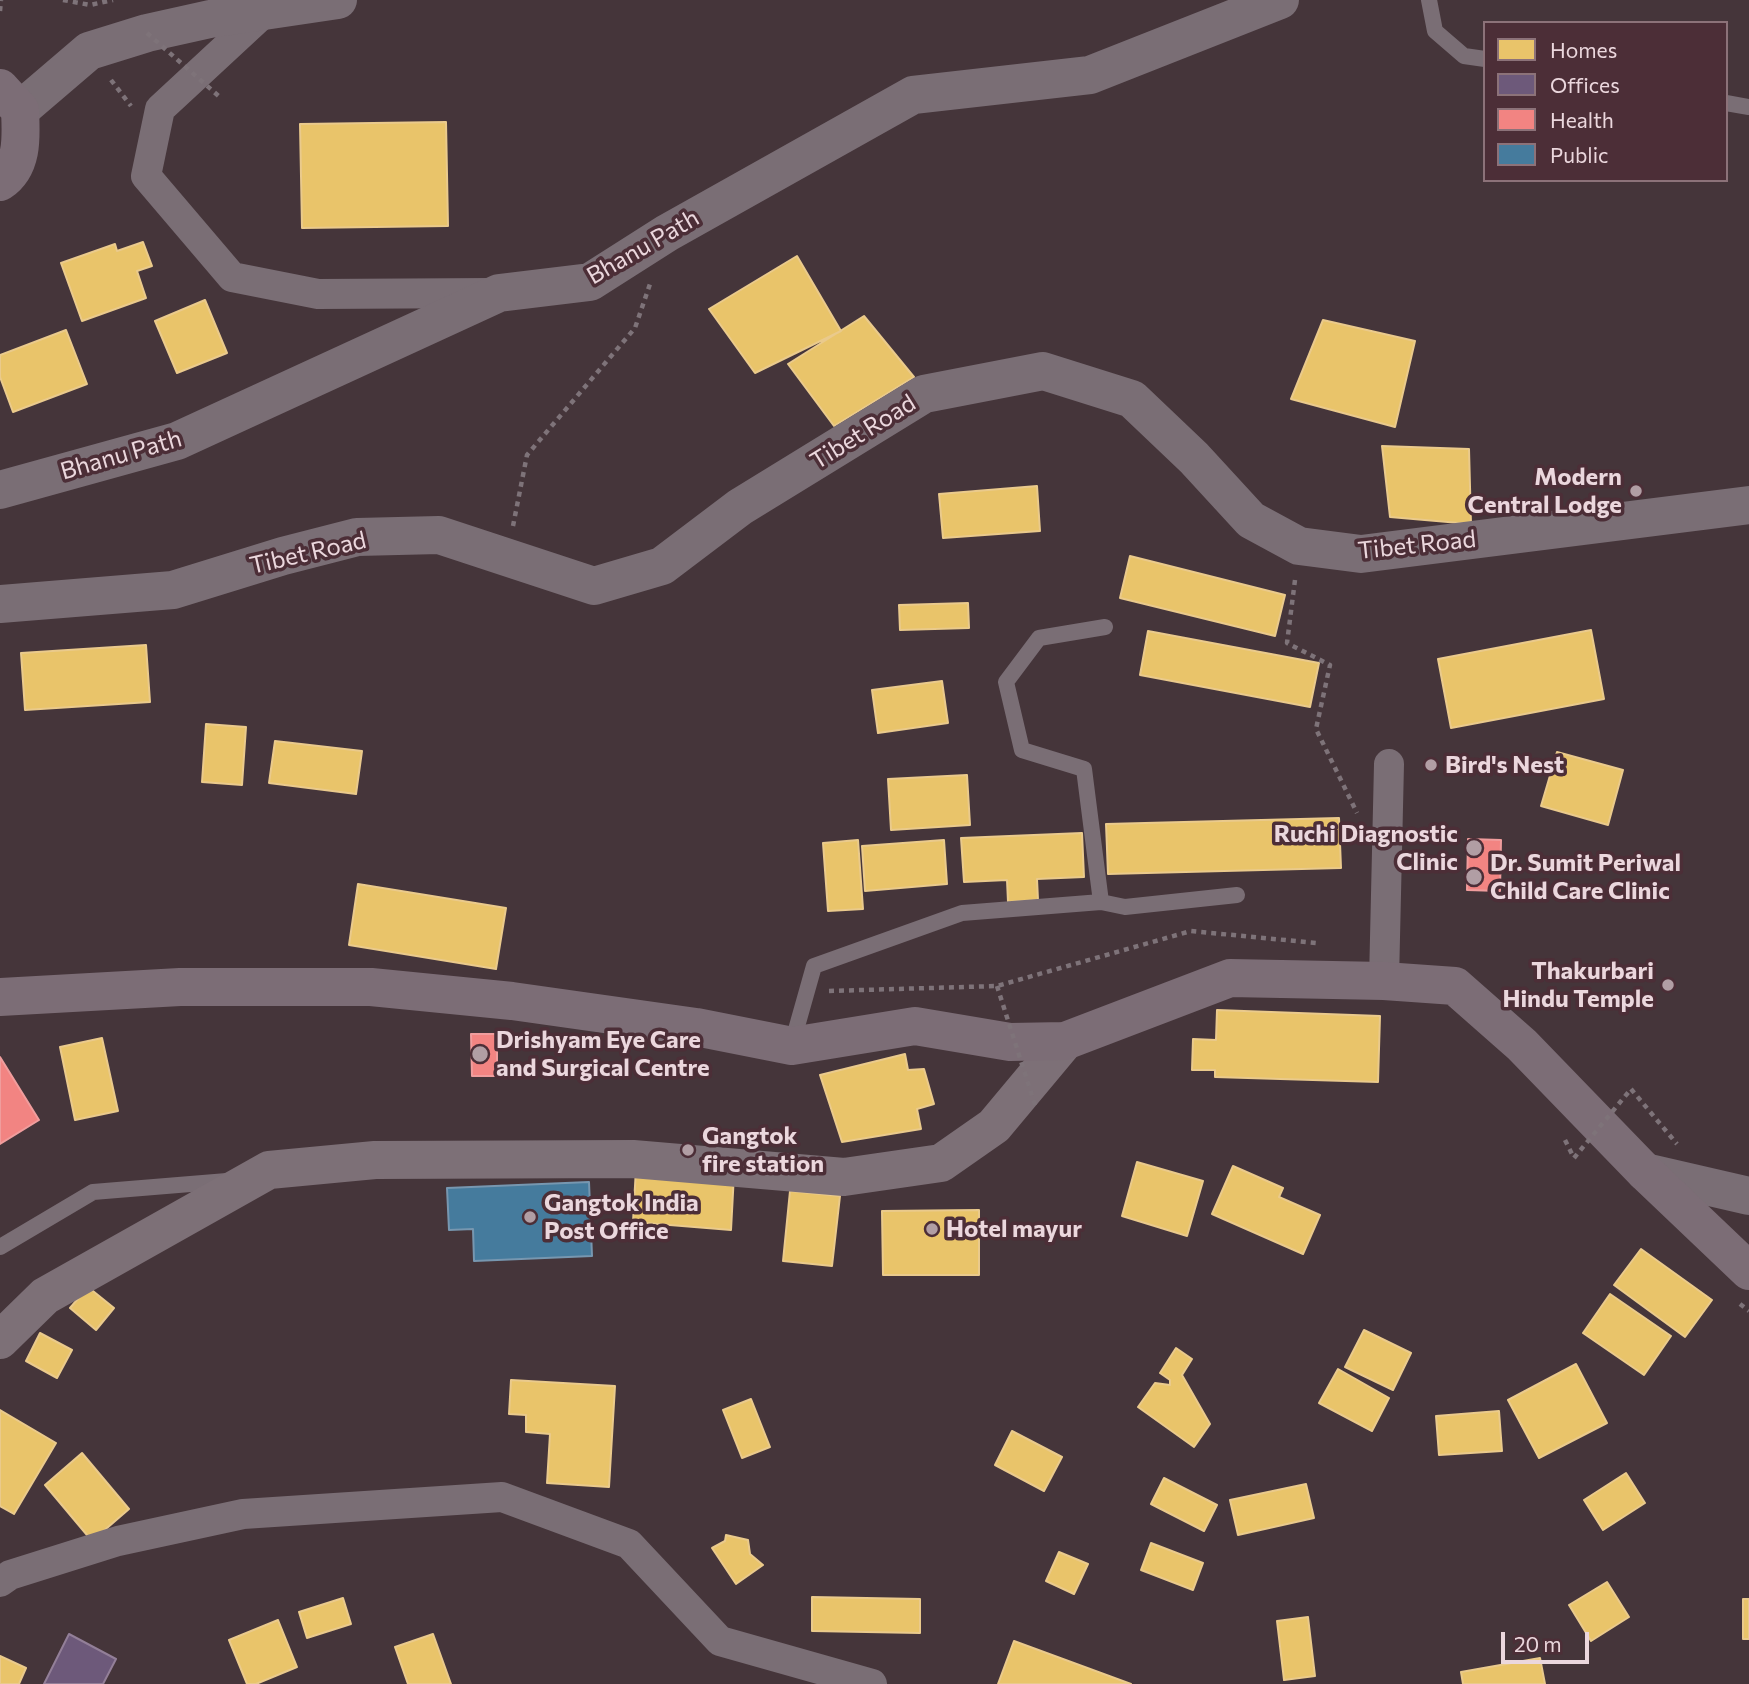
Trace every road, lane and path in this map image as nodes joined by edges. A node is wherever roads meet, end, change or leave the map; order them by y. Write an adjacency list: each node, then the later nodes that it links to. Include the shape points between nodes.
1 (1, 0): 8 (path)
2 (63, 0): 3 (path, via 90,5)
3 (113, 0)
4 (338, 0): 7 (street)
5 (1280, 0): 19 (street, Bhanu Path, via 1090,75 913,95 667,233 590,282)
6 (1429, 0): 11 (lane, via 1435,30 1464,56)
7 (269, 8): 9 (street); 16 (street)
8 (0, 10)
9 (147, 33): 10 (street); 13 (path, bridge)
10 (89, 51): 12 (street); 16 (path, via 136,114)
11 (1483, 59)
12 (10, 99): 17 (main road, via 21,144 11,175)
13 (222, 99)
14 (1728, 103): 15 (lane)
15 (1749, 107)
16 (160, 109): 19 (street, via 146,176 232,277 318,294)
17 (0, 182)
18 (651, 280): 23 (path, via 635,328 527,455 513,527)
19 (499, 293): 20 (street, Bhanu Path, via 177,441)
20 (0, 489)
21 (1749, 505): 22 (street, Tibet Road, via 1361,554)
22 (1299, 546): 23 (street, Tibet Road, via 1251,520 1132,398 1043,371 924,394 740,507 662,566 594,586); 27 (path, via 1287,643 1330,665 1316,729)
23 (498, 556): 24 (street, Tibet Road, via 439,535 357,537 173,590)
24 (0, 604)
25 (1105, 627): 29 (lane, via 1039,638 1006,682 1022,750 1084,769)
26 (1389, 764): 31 (street)
27 (1358, 815)
28 (1237, 895): 29 (lane, via 1125,907)
29 (1101, 902): 33 (lane, via 962,913 814,965)
30 (1326, 944): 32 (path, via 1192,931)
31 (1384, 981): 35 (main road, via 1230,978); 40 (main road, via 1455,986 1521,1045)
32 (997, 986): 33 (path); 37 (path, bridge)
33 (807, 991): 36 (lane)
34 (0, 997): 36 (main road, via 180,987 371,988 512,1001)
35 (1065, 1041): 36 (main road, via 1010,1042 915,1026); 41 (main road, via 994,1126 941,1163 844,1177 633,1159 375,1160 270,1170)
36 (792, 1046)
37 (1035, 1105)
38 (1681, 1148): 39 (path, bridge, via 1631,1089)
39 (1574, 1158)
40 (1645, 1172): 42 (street); 44 (main road)
41 (255, 1179): 43 (lane, via 93,1192); 46 (main road, via 45,1296)
42 (1749, 1196)
43 (0, 1247)
44 (1746, 1289): 45 (path)
45 (1749, 1311)
46 (0, 1340)
47 (0, 1582): 48 (street, via 10,1574 118,1541 243,1514 502,1497 629,1544 720,1641)
48 (872, 1684)

